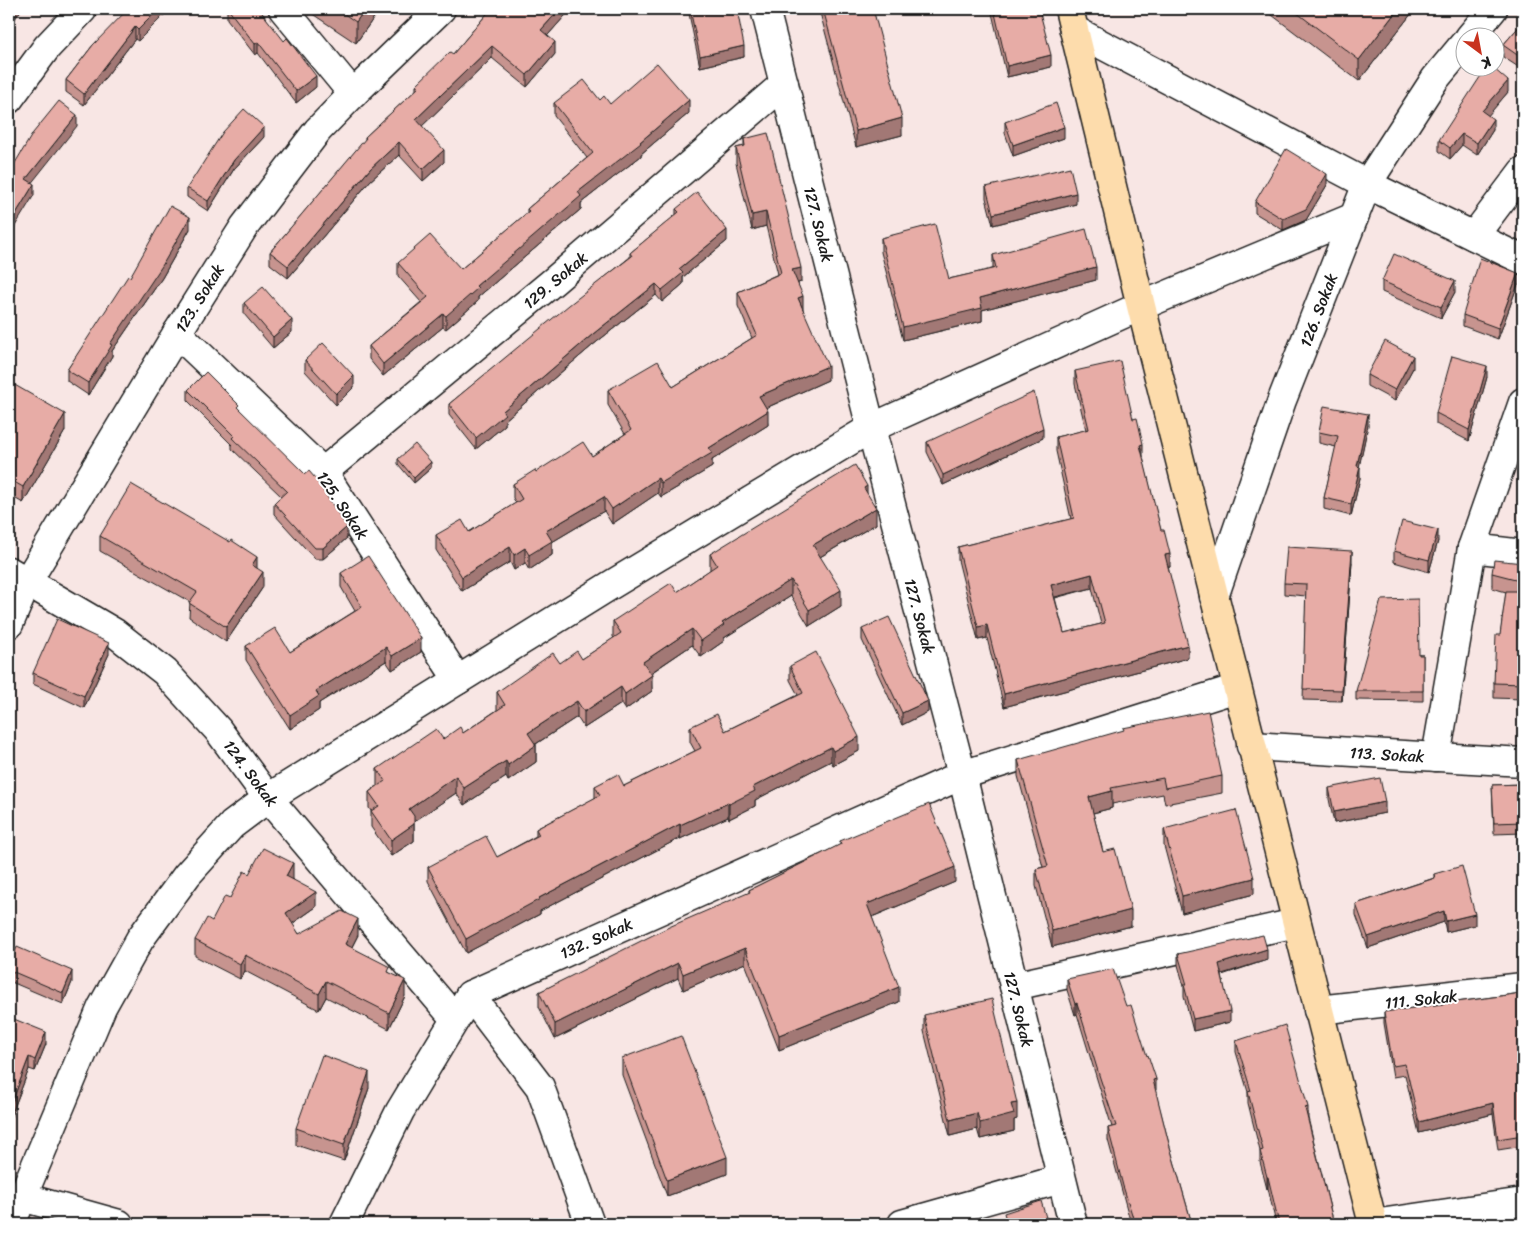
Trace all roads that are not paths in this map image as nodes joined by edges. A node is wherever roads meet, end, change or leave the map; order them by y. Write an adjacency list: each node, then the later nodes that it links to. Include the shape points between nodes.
1 (83, 9): 11 (street, via 47,47)
2 (283, 9): 10 (street)
3 (441, 9): 10 (street, 123. Sokak)
4 (765, 9): 9 (street, 127. Sokak)
5 (1493, 9): 7 (street)
6 (1072, 20): 13 (street); 17 (main road)
7 (1478, 28)
8 (1454, 56): 13 (street, 126. Sokak)
9 (784, 84): 20 (street, 127. Sokak); 21 (street, 129. Sokak)
10 (353, 94): 18 (street, 123. Sokak, via 318,130 244,227)
11 (9, 99)
12 (1523, 171): 15 (street)
13 (1367, 184): 14 (street, 126. Sokak); 15 (street)
14 (1354, 216): 17 (street); 25 (street, 126. Sokak, via 1282,400)
15 (1474, 236): 16 (street)
16 (1523, 260)
17 (1141, 306): 20 (street); 25 (main road)
18 (177, 333): 21 (street, 125. Sokak); 24 (street, 123. Sokak)
19 (1523, 402): 22 (street)
20 (871, 428): 27 (street); 32 (street, 127. Sokak)
21 (323, 472): 27 (street, 125. Sokak)
22 (1472, 548): 23 (street); 30 (street)
23 (1523, 554)
24 (18, 576): 26 (street, 123. Sokak); 33 (street, 124. Sokak, via 115,633 165,672 218,730)
25 (1214, 598): 28 (main road)
26 (9, 624)
27 (458, 680): 33 (street)
28 (1237, 688): 29 (main road); 32 (street, 132. Sokak)
29 (1251, 746): 30 (street, 113. Sokak); 34 (main road)
30 (1436, 757): 31 (street, 113. Sokak)
31 (1523, 762)
32 (962, 776): 35 (street, 127. Sokak); 37 (street, 132. Sokak)
33 (268, 798): 39 (street, 124. Sokak); 41 (street, via 232,825 187,875 140,939 102,1007)
34 (1296, 923): 35 (street); 38 (main road)
35 (1014, 986): 40 (street, 127. Sokak)
36 (1523, 987): 38 (street, 111. Sokak)
37 (470, 995): 39 (street); 46 (street, via 540,1087)
38 (1318, 1010): 49 (main road)
39 (455, 1019): 45 (street, via 400,1111)
40 (1061, 1179): 47 (street); 48 (street, 127. Sokak)
41 (22, 1197): 43 (street); 44 (street)
42 (1523, 1202): 49 (street)
43 (11, 1224)
44 (118, 1224)
45 (344, 1224)
46 (590, 1224)
47 (902, 1224)
48 (1073, 1224)
49 (1373, 1224)

